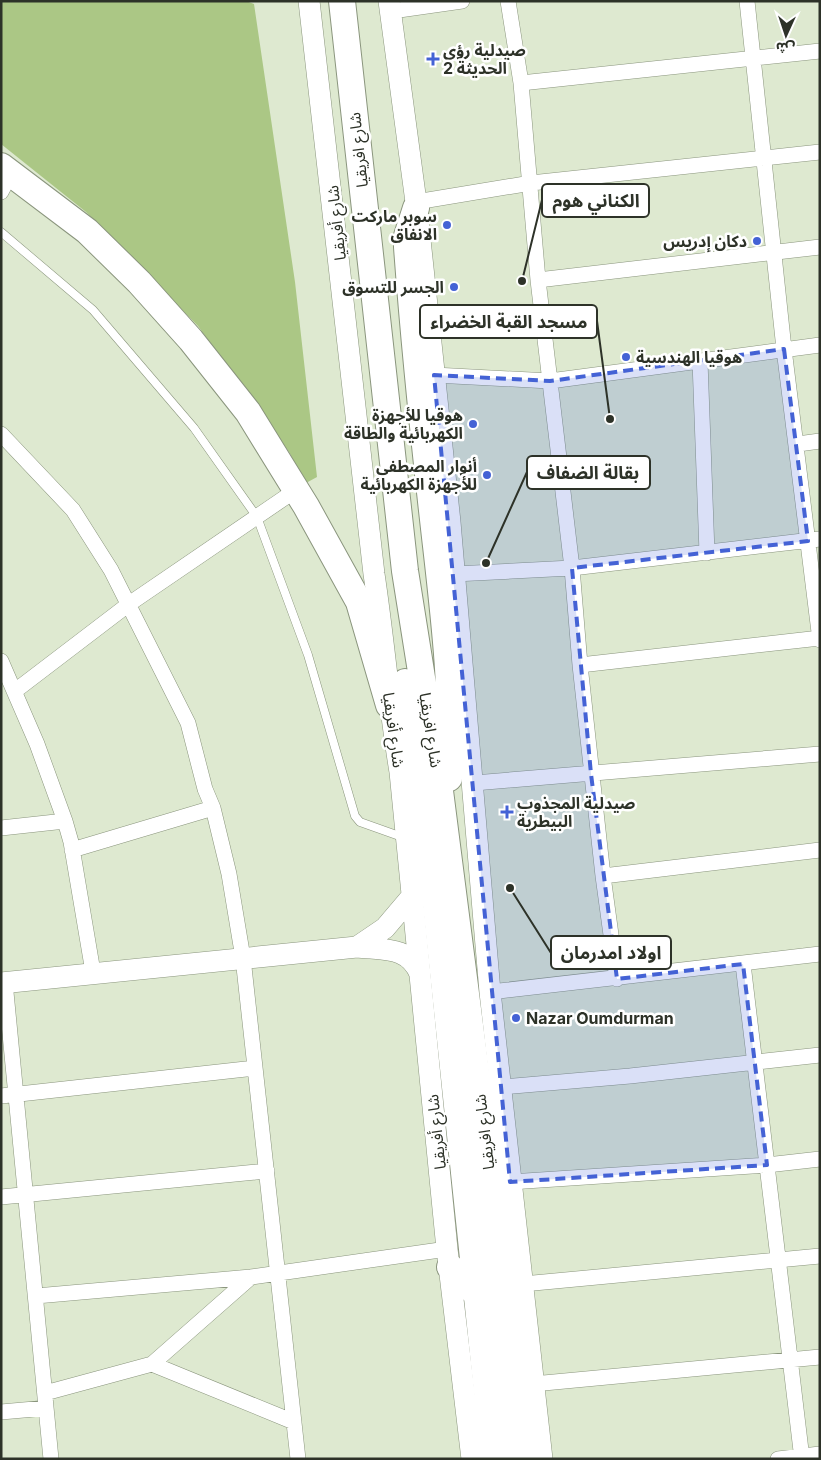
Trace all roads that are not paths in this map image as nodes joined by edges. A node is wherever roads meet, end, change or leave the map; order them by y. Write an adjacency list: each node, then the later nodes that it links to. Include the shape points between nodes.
1 (309, 1): 40 (street, شارع أفريقيا)
2 (326, 1): 25 (highway, شارع افريقيا)
3 (342, 1): 25 (highway, شارع افريقيا)
4 (462, 1): 7 (street)
5 (508, 1): 10 (street)
6 (747, 1): 9 (street)
7 (391, 6): 15 (street)
8 (820, 51): 9 (street)
9 (754, 58): 10 (street); 12 (street)
10 (521, 83): 14 (street)
11 (820, 152): 12 (street)
12 (765, 158): 14 (street); 18 (street)
13 (5, 177): 29 (highway, via 88,231 139,282 248,412)
14 (531, 183): 15 (street); 19 (street)
15 (416, 205): 23 (street); 47 (highway, via 407,247 442,604 452,745)
16 (1, 232): 30 (lane, via 93,310 194,428)
17 (820, 247): 18 (street)
18 (776, 252): 19 (street); 21 (street)
19 (538, 280): 24 (street)
20 (820, 346): 21 (street)
21 (784, 350): 22 (street); 28 (street)
22 (700, 361): 24 (street); 32 (street)
23 (434, 375): 24 (street); 34 (street)
24 (550, 381): 33 (street)
25 (378, 392): 47 (highway, شارع افريقيا); 79 (highway, شارع افريقيا, via 396,625 434,886)
26 (1, 434): 35 (street, via 73,510)
27 (820, 441): 28 (street)
28 (798, 444): 31 (street)
29 (296, 490): 30 (street); 40 (highway, via 359,602)
30 (257, 517): 35 (street); 48 (lane, via 308,655 355,816 360,822)
31 (814, 540): 32 (street); 36 (street)
32 (707, 552): 33 (street)
33 (572, 568): 34 (street); 38 (street)
34 (454, 574): 43 (street)
35 (128, 604): 39 (street); 44 (street, via 188,723)
36 (820, 639): 38 (street)
37 (1, 661): 39 (street)
38 (580, 665): 42 (street)
39 (15, 692): 45 (street)
40 (389, 704): 48 (street, شارع أفريقيا)
41 (820, 754): 42 (street)
42 (591, 774): 43 (street); 51 (street)
43 (474, 783): 61 (street)
44 (213, 808): 49 (street); 55 (street, via 229,874)
45 (65, 821): 46 (street); 49 (street)
46 (1, 828)
47 (446, 834): 88 (highway, شارع افريقيا)
48 (407, 838): 52 (street, شارع أفريقيا)
49 (72, 850): 57 (street)
50 (820, 850): 51 (street)
51 (603, 876): 59 (street)
52 (413, 895): 53 (street, via 385,928); 58 (street, شارع أفريقيا)
53 (357, 947): 55 (street); 58 (street, via 402,952 415,962)
54 (820, 954): 56 (street)
55 (243, 958): 57 (street); 64 (street)
56 (744, 964): 59 (street); 63 (street)
57 (93, 972): 60 (street)
58 (421, 976): 74 (street, شارع أفريقيا)
59 (617, 979): 61 (street)
60 (3, 982): 66 (street)
61 (490, 992): 65 (street)
62 (820, 1055): 63 (street)
63 (755, 1062): 65 (street); 68 (street)
64 (255, 1068): 66 (street); 69 (street)
65 (502, 1087): 70 (street)
66 (9, 1095): 71 (street)
67 (820, 1159): 68 (street)
68 (767, 1165): 70 (street); 75 (street)
69 (267, 1171): 71 (street); 76 (street)
70 (510, 1182): 78 (street)
71 (26, 1194): 72 (street); 80 (street)
72 (1, 1197)
73 (820, 1256): 75 (street)
74 (448, 1258): 76 (street); 79 (highway); 93 (street, شارع أفريقيا)
75 (778, 1260): 78 (street); 82 (street)
76 (278, 1273): 77 (street); 87 (street)
77 (251, 1277): 80 (street); 83 (street)
78 (523, 1284): 84 (street)
79 (477, 1295): 94 (highway, شارع افريقيا)
80 (36, 1296): 85 (street)
81 (820, 1357): 82 (street)
82 (790, 1360): 84 (street); 90 (street)
83 (152, 1364): 85 (street); 87 (street)
84 (533, 1384): 95 (street)
85 (46, 1400): 86 (street); 91 (street)
86 (1, 1412)
87 (294, 1422): 92 (street)
88 (524, 1453)
89 (820, 1454): 90 (street)
90 (802, 1457): 96 (street)
91 (51, 1459)
92 (298, 1459)
93 (472, 1459)
94 (494, 1459)
95 (542, 1459)
96 (778, 1459)

